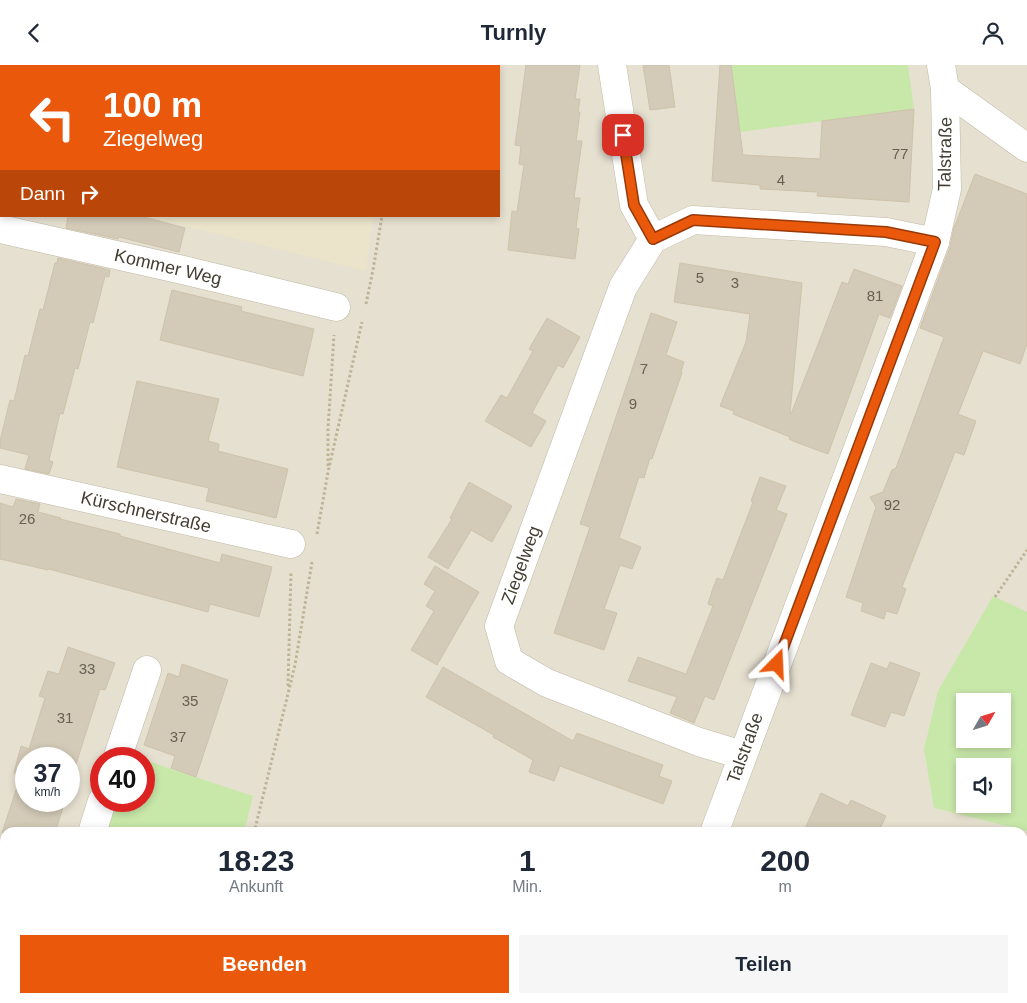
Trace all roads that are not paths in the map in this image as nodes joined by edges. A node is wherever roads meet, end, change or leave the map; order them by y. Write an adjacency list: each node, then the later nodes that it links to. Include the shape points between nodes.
1 (612, 65): 5 (street, via 634,205)
2 (943, 77): 3 (street); 6 (street, Talstraße, via 947,189)
3 (1027, 148)
4 (0, 229): 7 (street, Kommer Weg)
5 (653, 239): 6 (street, via 693,220 886,232); 12 (street, Ziegelweg, via 623,287 499,626 509,661 547,683 699,742)
6 (935, 242): 12 (street, Talstraße)
7 (336, 307)
8 (0, 479): 9 (street, Kürschnerstraße)
9 (307, 547)
10 (147, 669): 11 (street)
11 (120, 747)
12 (742, 755): 15 (street, Talstraße)
13 (99, 812): 14 (street)
14 (94, 827)
15 (716, 827)

